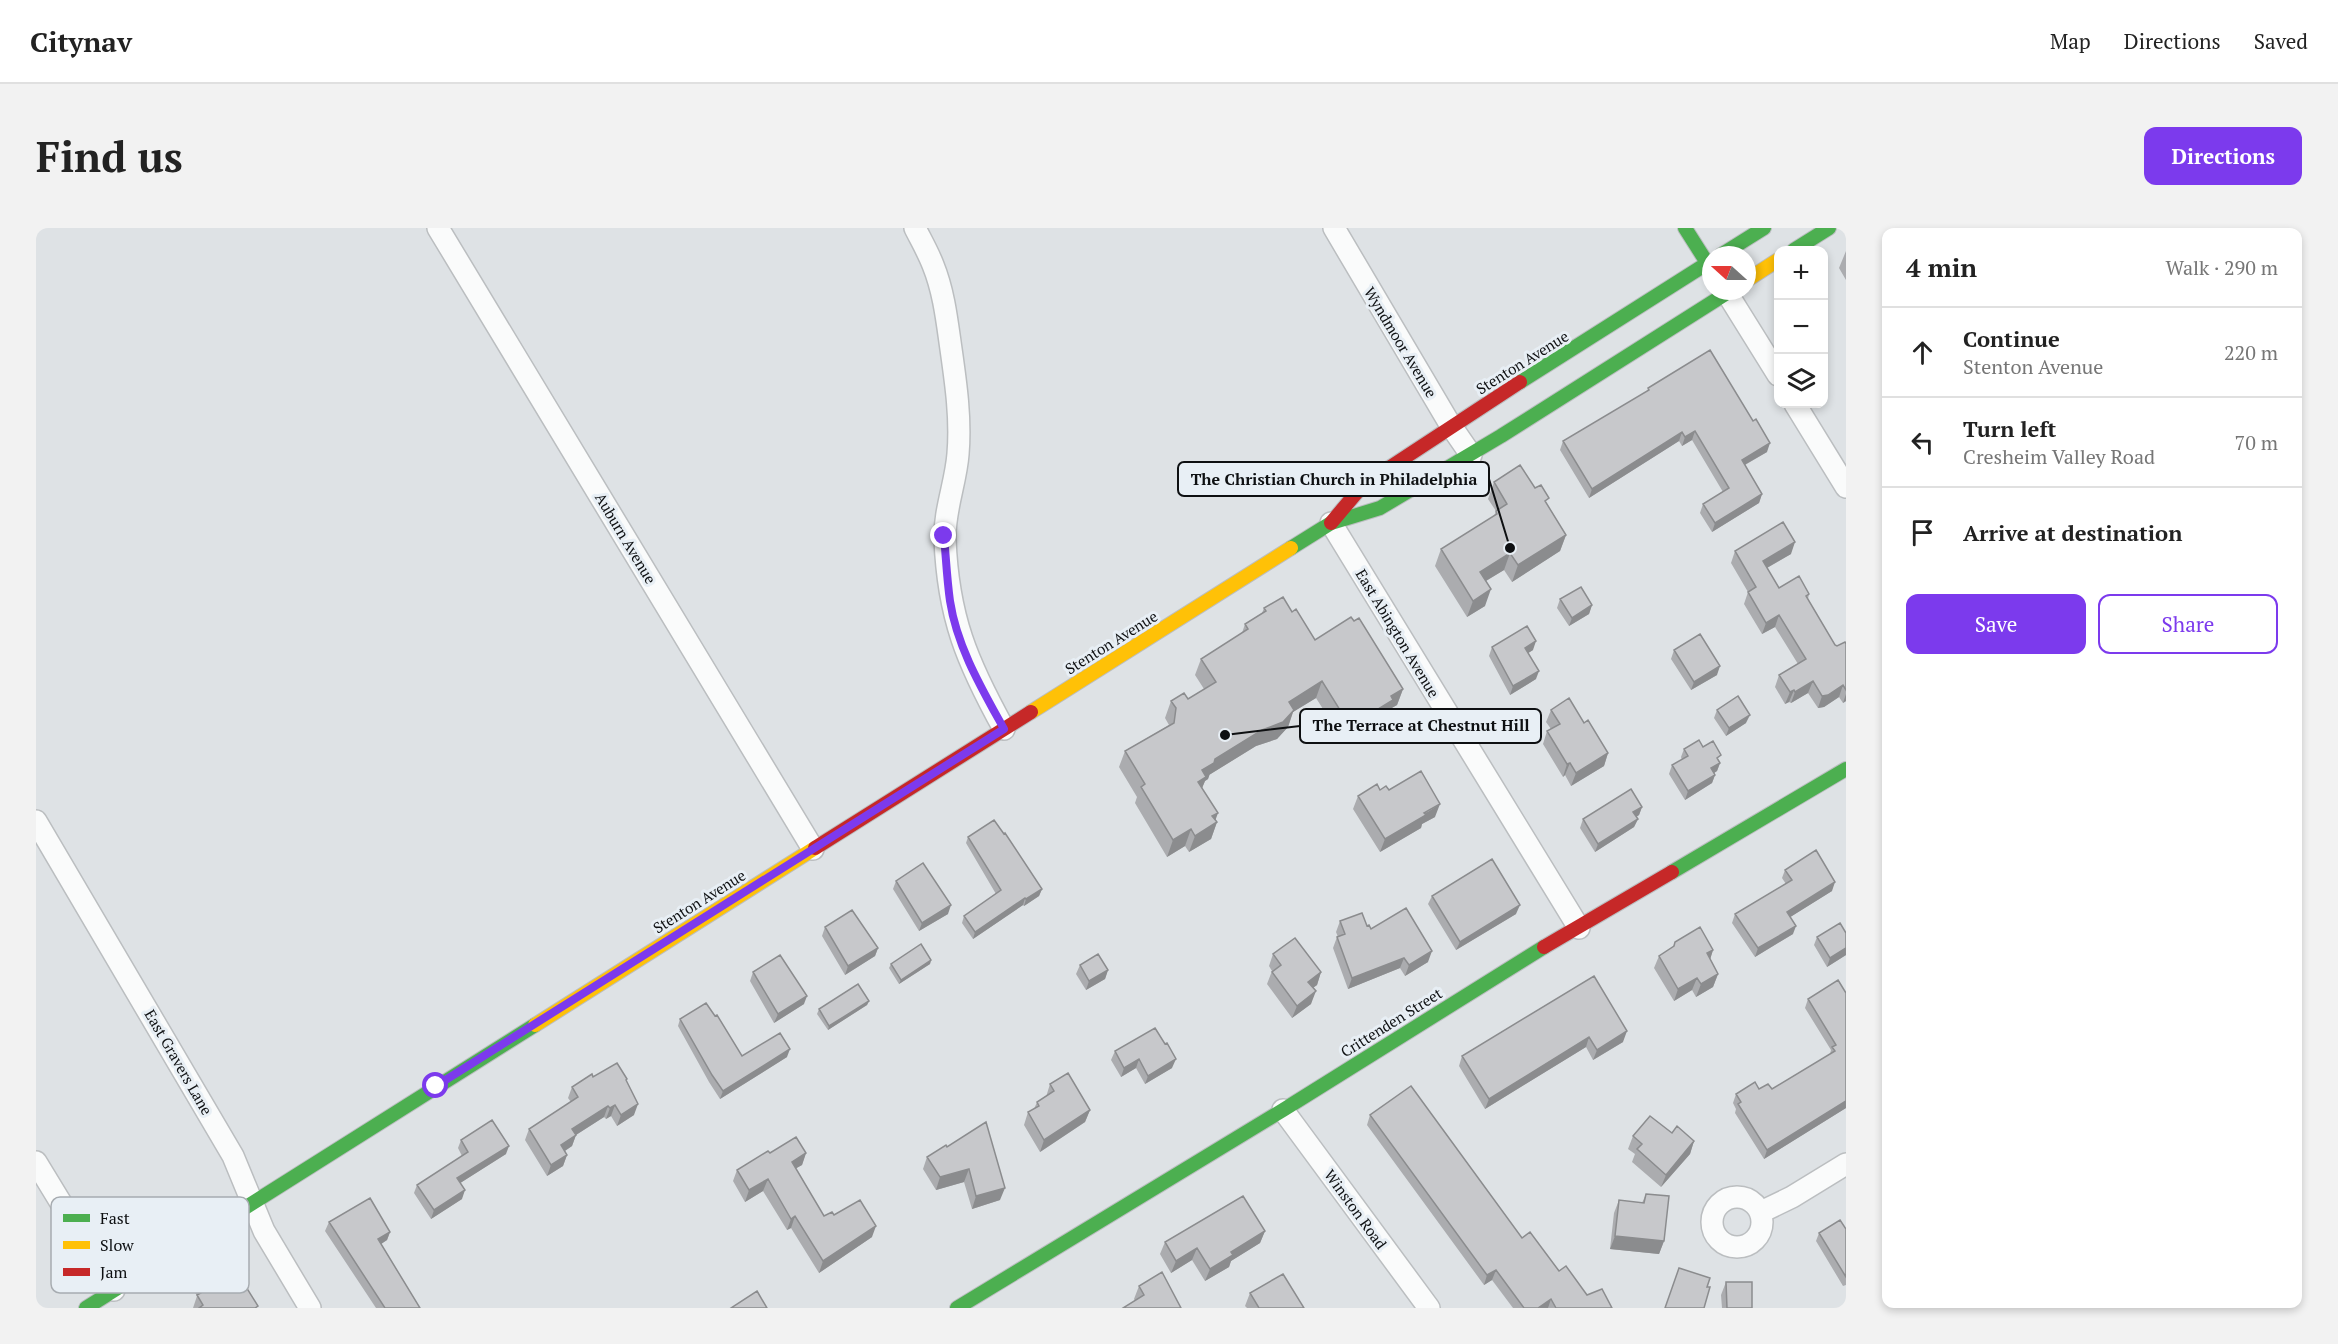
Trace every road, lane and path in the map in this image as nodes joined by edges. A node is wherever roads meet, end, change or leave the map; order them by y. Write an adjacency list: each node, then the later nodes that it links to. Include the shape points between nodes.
1 (438, 228): 24 (street, Auburn Avenue)
2 (915, 228): 21 (street, via 943,298 959,408 958,455 944,536 950,602 963,648)
3 (1334, 228): 17 (street, Wyndmoor Avenue)
4 (1685, 228): 9 (main road)
5 (1764, 228): 7 (main road)
6 (1829, 228): 8 (main road)
7 (1735, 246)
8 (1800, 246)
9 (1702, 253)
10 (1774, 263): 12 (main road)
11 (1702, 270): 17 (main road, Stenton Avenue)
12 (1756, 274)
13 (1715, 300): 18 (main road, Stenton Avenue)
14 (1733, 300): 15 (street)
15 (1774, 367)
16 (1797, 408): 19 (street)
17 (1451, 426): 18 (street, Wyndmoor Avenue); 20 (main road, Stenton Avenue, via 1363,485)
18 (1471, 454): 20 (main road, Stenton Avenue, via 1380,508)
19 (1846, 487)
20 (1331, 523): 21 (main road, Stenton Avenue); 25 (street, East Abington Avenue)
21 (1004, 729): 24 (main road, Stenton Avenue)
22 (1846, 769): 25 (main road, Crittenden Street)
23 (36, 821): 30 (street, East Gravers Lane, via 233,1156)
24 (813, 849): 30 (main road, Stenton Avenue)
25 (1579, 928): 26 (main road, Crittenden Street)
26 (1283, 1110): 36 (main road, Crittenden Street); 37 (street, Winston Road)
27 (36, 1162): 29 (street)
28 (1846, 1164): 32 (street)
29 (57, 1197)
30 (252, 1202): 31 (main road, Stenton Avenue); 35 (street, East Gravers Lane, via 264,1231)
31 (249, 1204)
32 (1761, 1212)
33 (109, 1293): 34 (main road, Stenton Avenue)
34 (86, 1308)
35 (310, 1308)
36 (957, 1308)
37 (1429, 1308)

